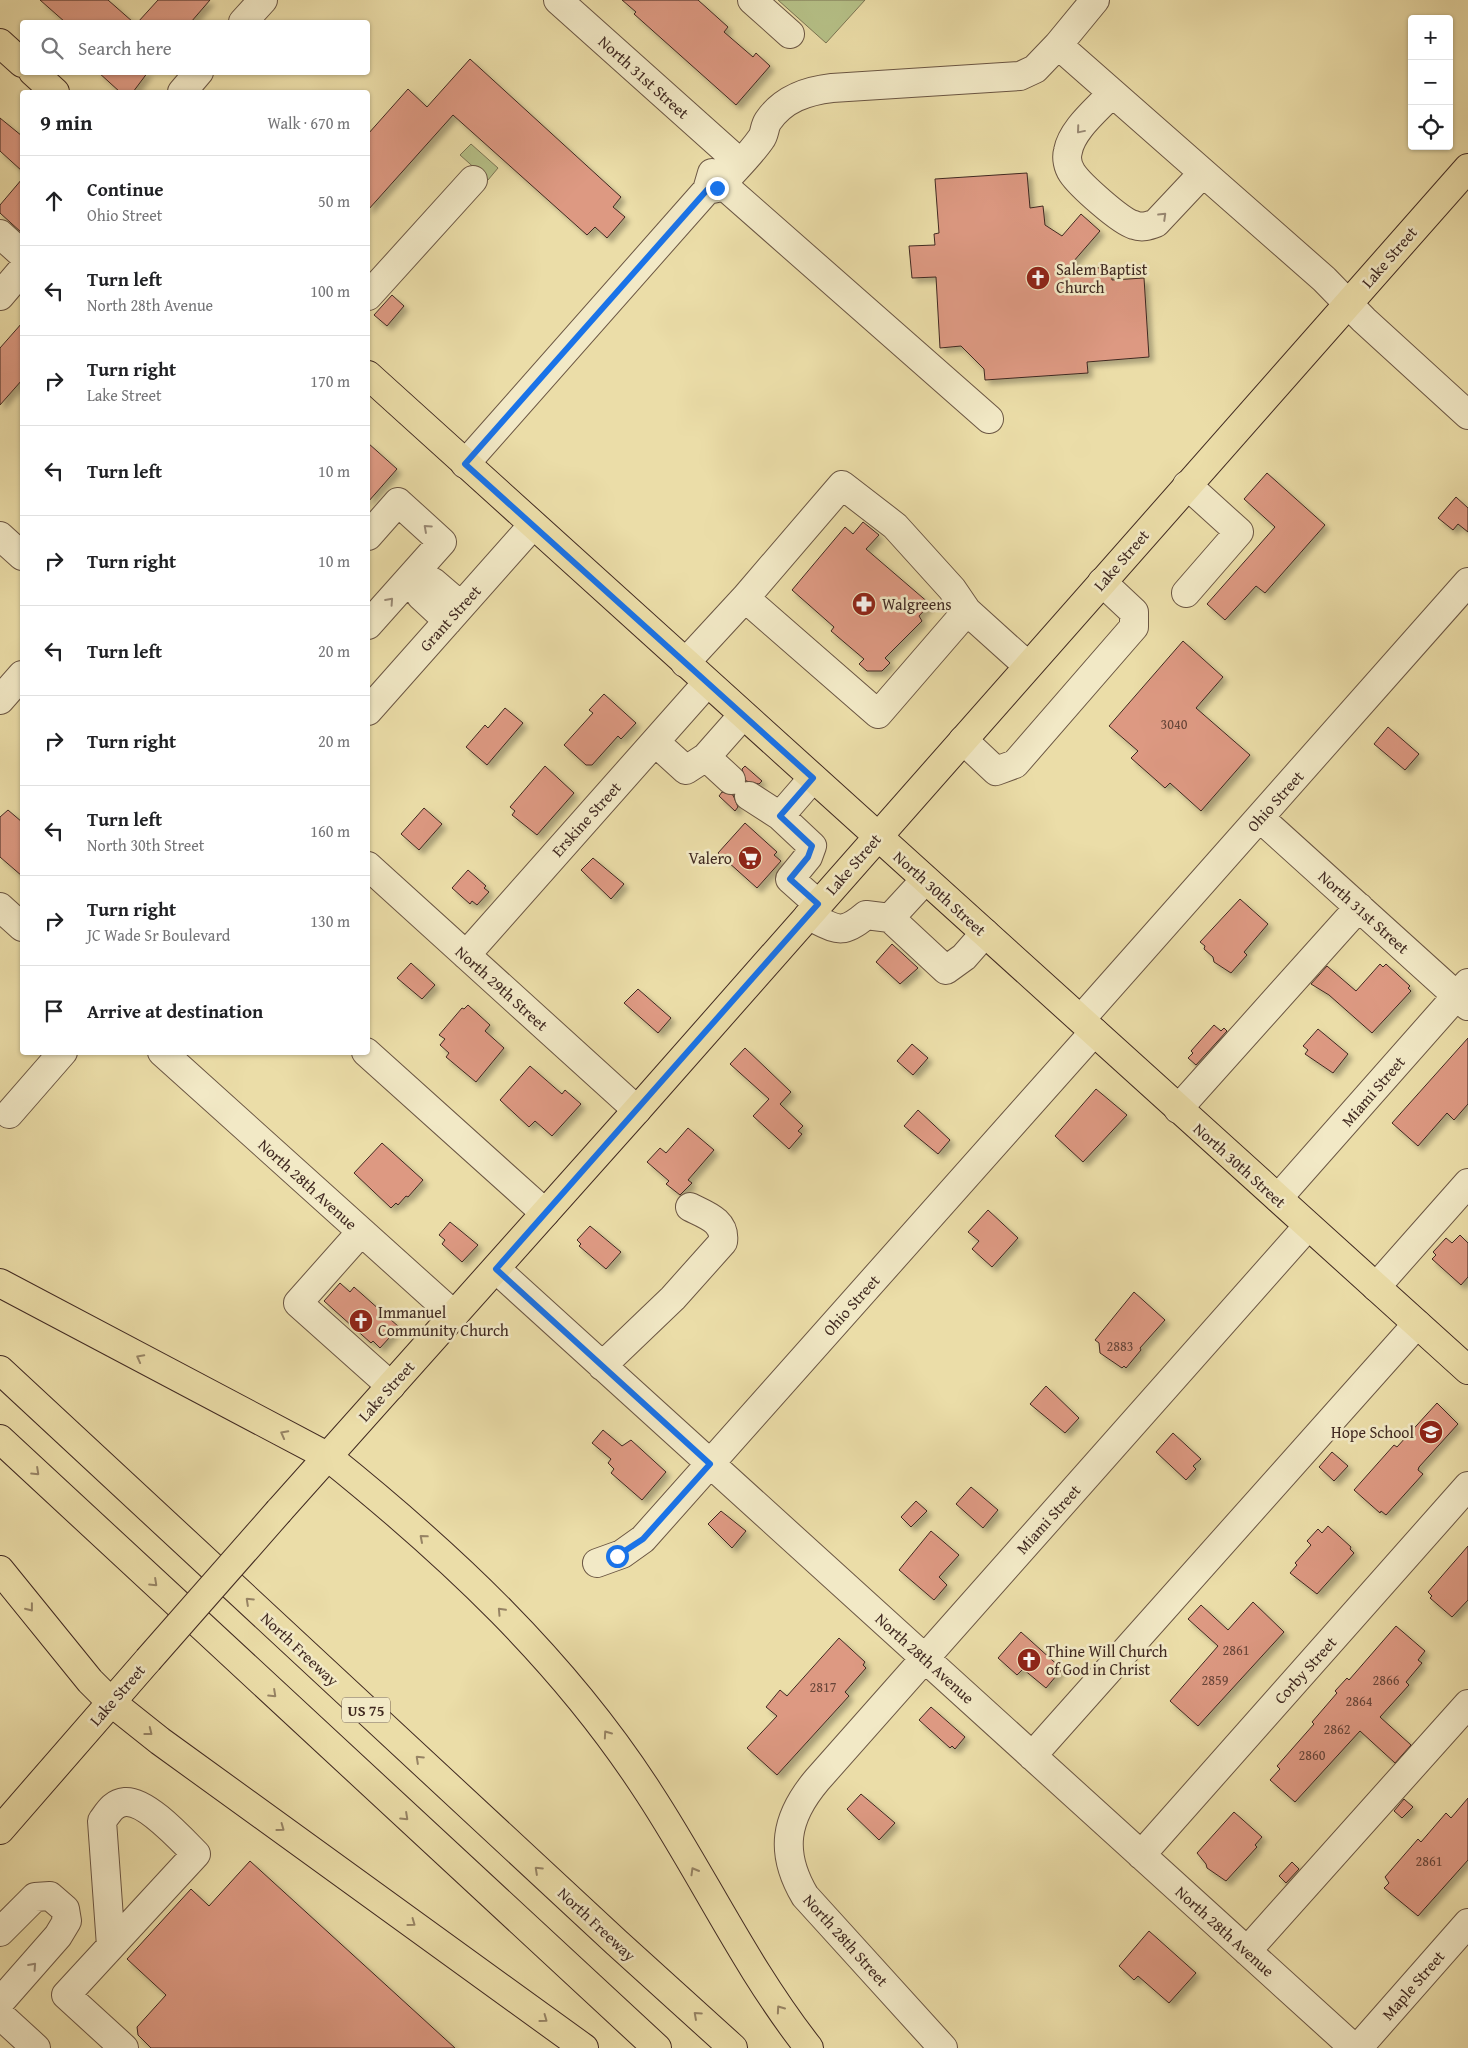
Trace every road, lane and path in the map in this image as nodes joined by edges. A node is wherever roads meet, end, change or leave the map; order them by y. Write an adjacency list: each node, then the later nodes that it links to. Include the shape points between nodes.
1 (263, 0): 5 (street)
2 (752, 0): 6 (street)
3 (1095, 0): 8 (street)
4 (574, 5): 16 (street, North 31st Street)
5 (245, 20)
6 (790, 34)
7 (0, 43): 9 (main road)
8 (1058, 45): 14 (street); 15 (street, via 1035,69 1020,76 817,90 789,100)
9 (20, 61)
10 (36, 75): 12 (main road)
11 (196, 75): 13 (street)
12 (54, 90)
13 (184, 90)
14 (1112, 93): 18 (street); 18 (street, one-way to 18, via 1071,141 1067,159 1072,174 1106,205 1128,223 1151,225 1163,218)
15 (767, 123): 16 (street, via 752,128); 20 (street, via 760,140)
16 (730, 153): 20 (street, via 711,173)
17 (1468, 168): 26 (main road, Lake Street)
18 (1203, 173): 26 (street)
19 (473, 180): 24 (street)
20 (715, 187): 29 (street); 30 (street)
21 (0, 234): 22 (street)
22 (20, 252)
23 (20, 272): 25 (street)
24 (370, 294)
25 (0, 296)
26 (1348, 304): 28 (street); 31 (main road, Lake Street)
27 (370, 377): 30 (main road, North 30th Street)
28 (1468, 414)
29 (989, 419)
30 (465, 464): 32 (main road, North 30th Street)
31 (1187, 485): 37 (main road, Lake Street); 39 (street, via 1239,532)
32 (533, 525): 42 (street, Grant Street); 44 (main road, North 30th Street)
33 (370, 534): 36 (street, one-way to 33, via 442,542 398,502)
34 (0, 536): 35 (street)
35 (20, 554)
36 (416, 580): 42 (street, via 421,596); 43 (street, one-way to 36)
37 (1102, 582): 45 (main road, Lake Street); 51 (street, via 1134,612 1134,627 1015,764 996,771)
38 (1468, 582): 56 (street, Ohio Street)
39 (1186, 593)
40 (745, 598): 41 (street, via 878,714); 41 (street, via 842,485 895,526 952,589); 44 (street)
41 (967, 611): 45 (street)
42 (454, 614): 49 (street, Grant Street)
43 (370, 623)
44 (685, 663): 47 (main road, North 30th Street)
45 (1028, 666): 51 (main road, Lake Street)
46 (20, 677): 48 (street)
47 (707, 683): 50 (main road, North 30th Street); 52 (street, Erskine Street)
48 (0, 700)
49 (370, 709)
50 (743, 715): 53 (street); 54 (main road, North 30th Street)
51 (963, 740): 57 (main road, Lake Street)
52 (654, 742): 53 (street, via 686,770); 66 (street, Erskine Street)
53 (706, 757): 55 (street, via 740,788)
54 (813, 778): 55 (street); 57 (main road, North 30th Street)
55 (780, 816): 62 (street, via 812,846 808,857 790,879)
56 (1260, 818): 61 (street, North 31st Street); 68 (street, Ohio Street)
57 (878, 836): 59 (main road, North 30th Street); 62 (main road, Lake Street)
58 (370, 868): 66 (street, North 29th Street)
59 (925, 880): 63 (street); 65 (main road, North 30th Street)
60 (0, 907): 64 (street)
61 (1359, 907): 67 (street, North 31st Street); 72 (street)
62 (813, 910): 63 (street, via 845,929 866,915); 73 (main road, Lake Street)
63 (890, 918): 65 (street, via 946,970)
64 (20, 925)
65 (985, 933): 68 (main road, North 30th Street)
66 (466, 955): 73 (street, North 29th Street)
67 (1464, 995): 76 (street, Miami Street)
68 (1088, 1026): 72 (main road, North 30th Street); 92 (street, Ohio Street)
69 (60, 1055): 74 (street)
70 (165, 1055): 80 (street, North 28th Avenue)
71 (369, 1055): 78 (street)
72 (1178, 1109): 76 (main road, North 30th Street)
73 (637, 1110): 78 (main road, Lake Street)
74 (9, 1114)
75 (1468, 1183): 83 (street)
76 (1278, 1198): 79 (main road, North 30th Street)
77 (690, 1207): 86 (street, via 717,1222 724,1234 722,1242 673,1298)
78 (545, 1213): 81 (main road, Lake Street)
79 (1308, 1226): 83 (main road, North 30th Street); 96 (street, Miami Street)
80 (361, 1232): 84 (street, North 28th Avenue); 89 (street, via 298,1303)
81 (496, 1269): 84 (main road, Lake Street); 86 (street, North 28th Avenue)
82 (0, 1283): 91 (main road, one-way to 82)
83 (1376, 1288): 85 (main road, North 30th Street)
84 (454, 1315): 89 (main road, Lake Street)
85 (1417, 1324): 88 (main road, North 30th Street); 99 (street)
86 (602, 1366): 92 (street, North 28th Avenue)
87 (0, 1370): 113 (main road, North Freeway / US 75, one-way to 87)
88 (1468, 1370)
89 (390, 1386): 91 (main road, Lake Street)
90 (0, 1439): 112 (main road, one-way to 112)
91 (327, 1456): 97 (main road, Lake Street, bridge); 114 (main road, one-way to 91, via 751,1965 649,1793 585,1703 487,1595)
92 (710, 1464): 94 (street, Ohio Street, via 643,1539 622,1554); 96 (street, North 28th Avenue)
93 (1468, 1486): 102 (street, Corby Street)
94 (597, 1563)
95 (0, 1570): 97 (main road, one-way to 97, via 81,1671)
96 (925, 1658): 99 (street, North 28th Avenue); 100 (street, Miami Street, via 811,1787)
97 (111, 1702): 101 (main road, Lake Street); 111 (main road, one-way to 111, via 160,1741)
98 (1468, 1704): 106 (street)
99 (1032, 1756): 102 (street, North 28th Avenue)
100 (793, 1816): 115 (street, North 28th Street, via 788,1851 795,1877 805,1896)
101 (0, 1830)
102 (1141, 1854): 106 (street, North 28th Avenue)
103 (1468, 1923): 117 (street, Maple Street)
104 (0, 1932): 107 (street, one-way to 104, via 58,1936 67,1920 65,1909 50,1896 35,1896)
105 (111, 1946): 105 (street, via 196,1854 152,1814 125,1802 114,1806 102,1821); 110 (street, via 66,1995)
106 (1247, 1951): 116 (street, North 28th Avenue)
107 (0, 2002)
108 (0, 2015): 109 (street)
109 (36, 2048)
110 (124, 2048)
111 (584, 2048)
112 (657, 2048)
113 (733, 2048)
114 (809, 2048)
115 (943, 2048)
116 (1354, 2048)
117 (1358, 2048)

